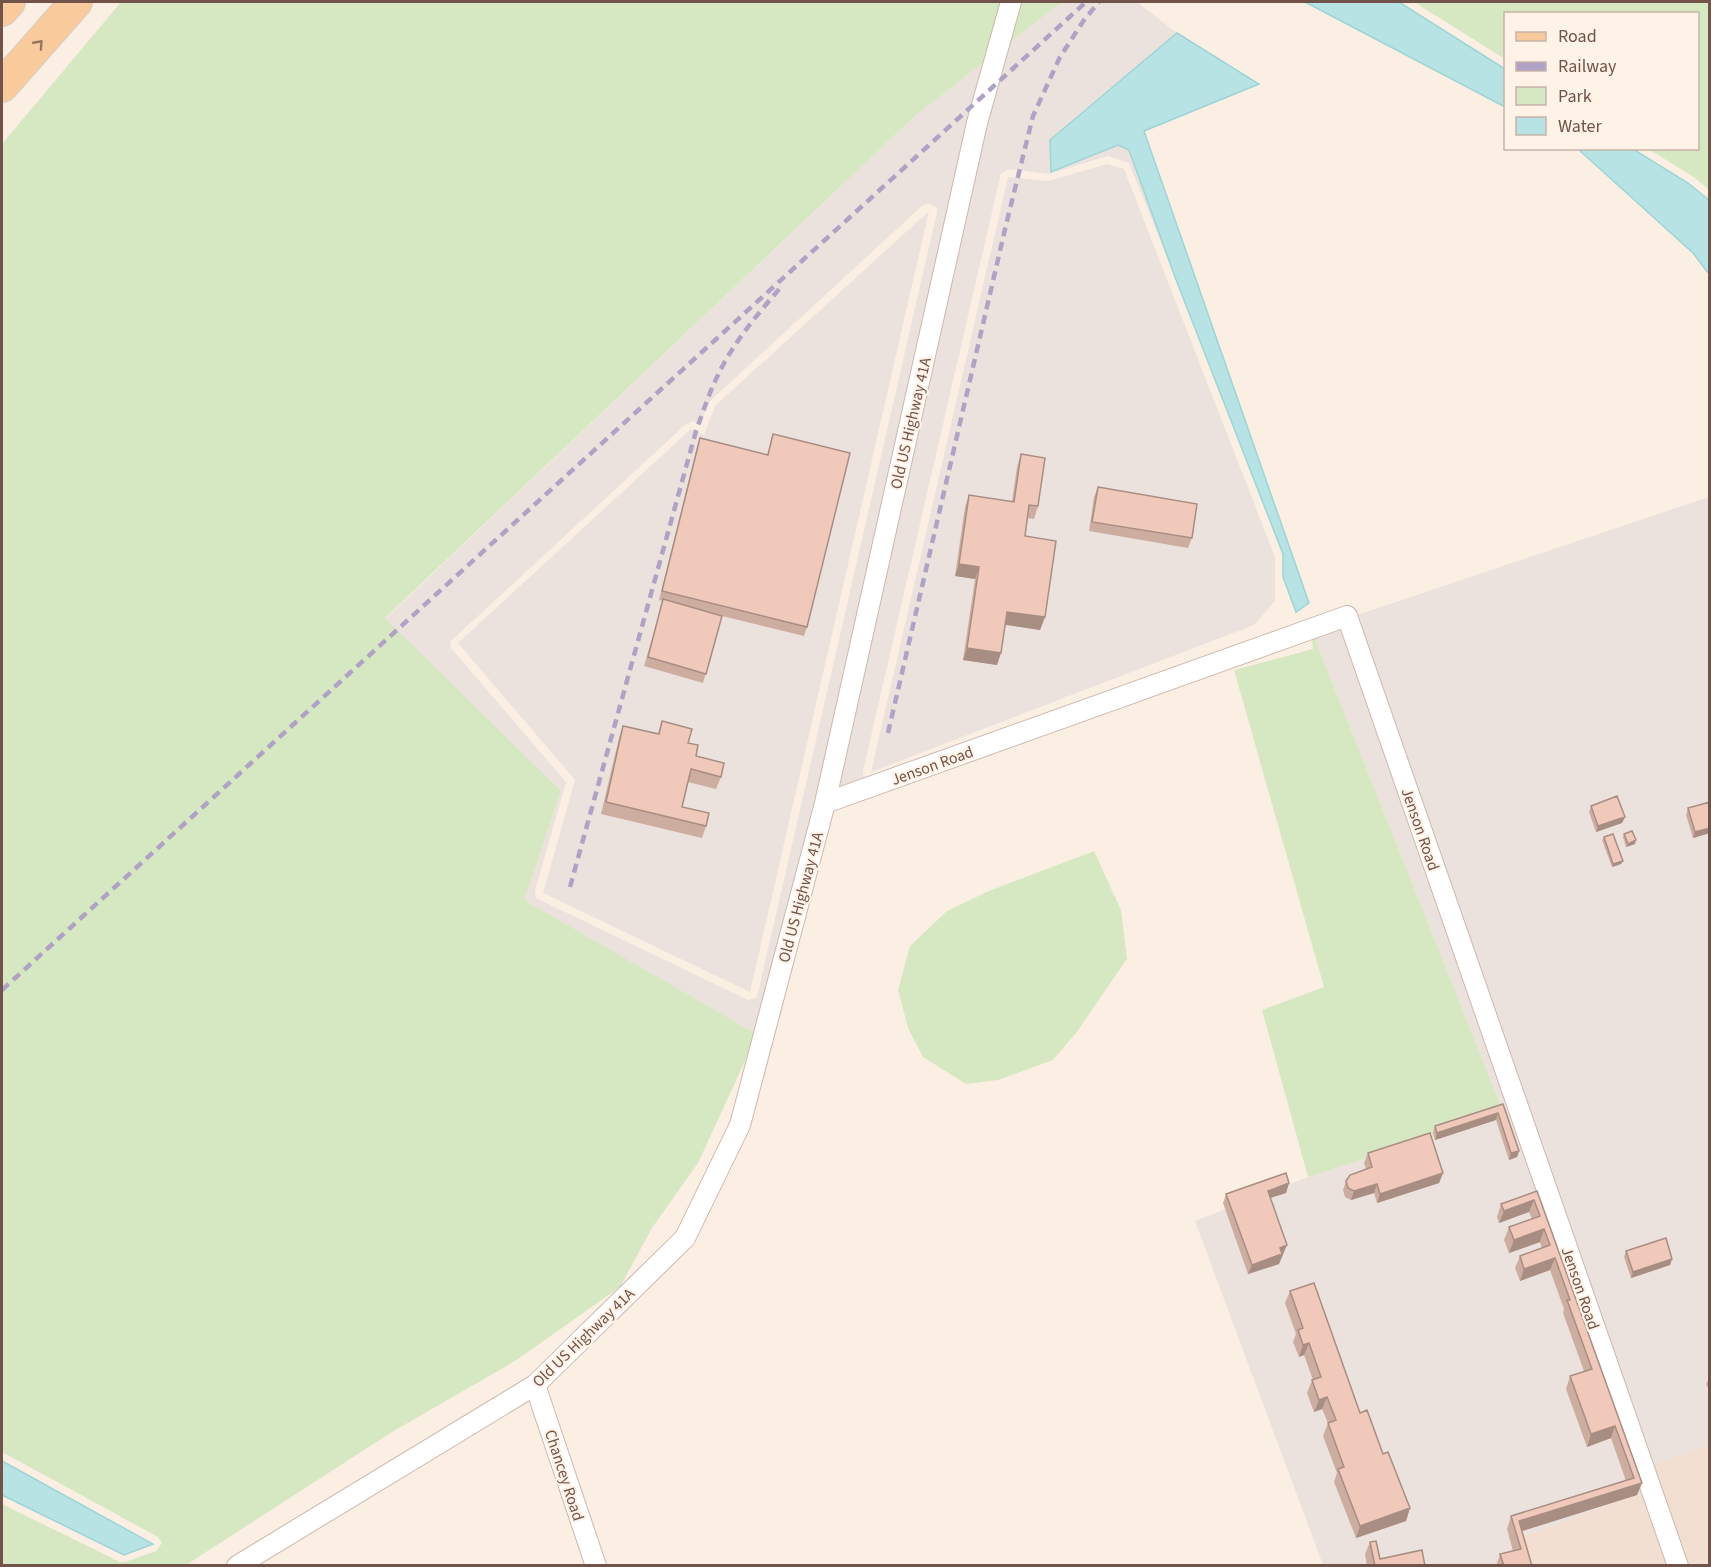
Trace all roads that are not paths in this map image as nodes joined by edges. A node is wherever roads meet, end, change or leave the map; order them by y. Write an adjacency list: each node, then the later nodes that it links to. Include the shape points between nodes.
1 (9, 2): 4 (main road)
2 (76, 2): 5 (main road, one-way to 2)
3 (1011, 2): 6 (street, Old US Highway 41A, via 977,123)
4 (2, 10)
5 (2, 86)
6 (825, 803): 7 (street, Old US Highway 41A, via 740,1125 685,1238); 10 (street, Jenson Road, via 1347,616)
7 (535, 1385): 8 (street, Old US Highway 41A); 9 (street, Chancey Road)
8 (237, 1566)
9 (596, 1566)
10 (1678, 1566)

